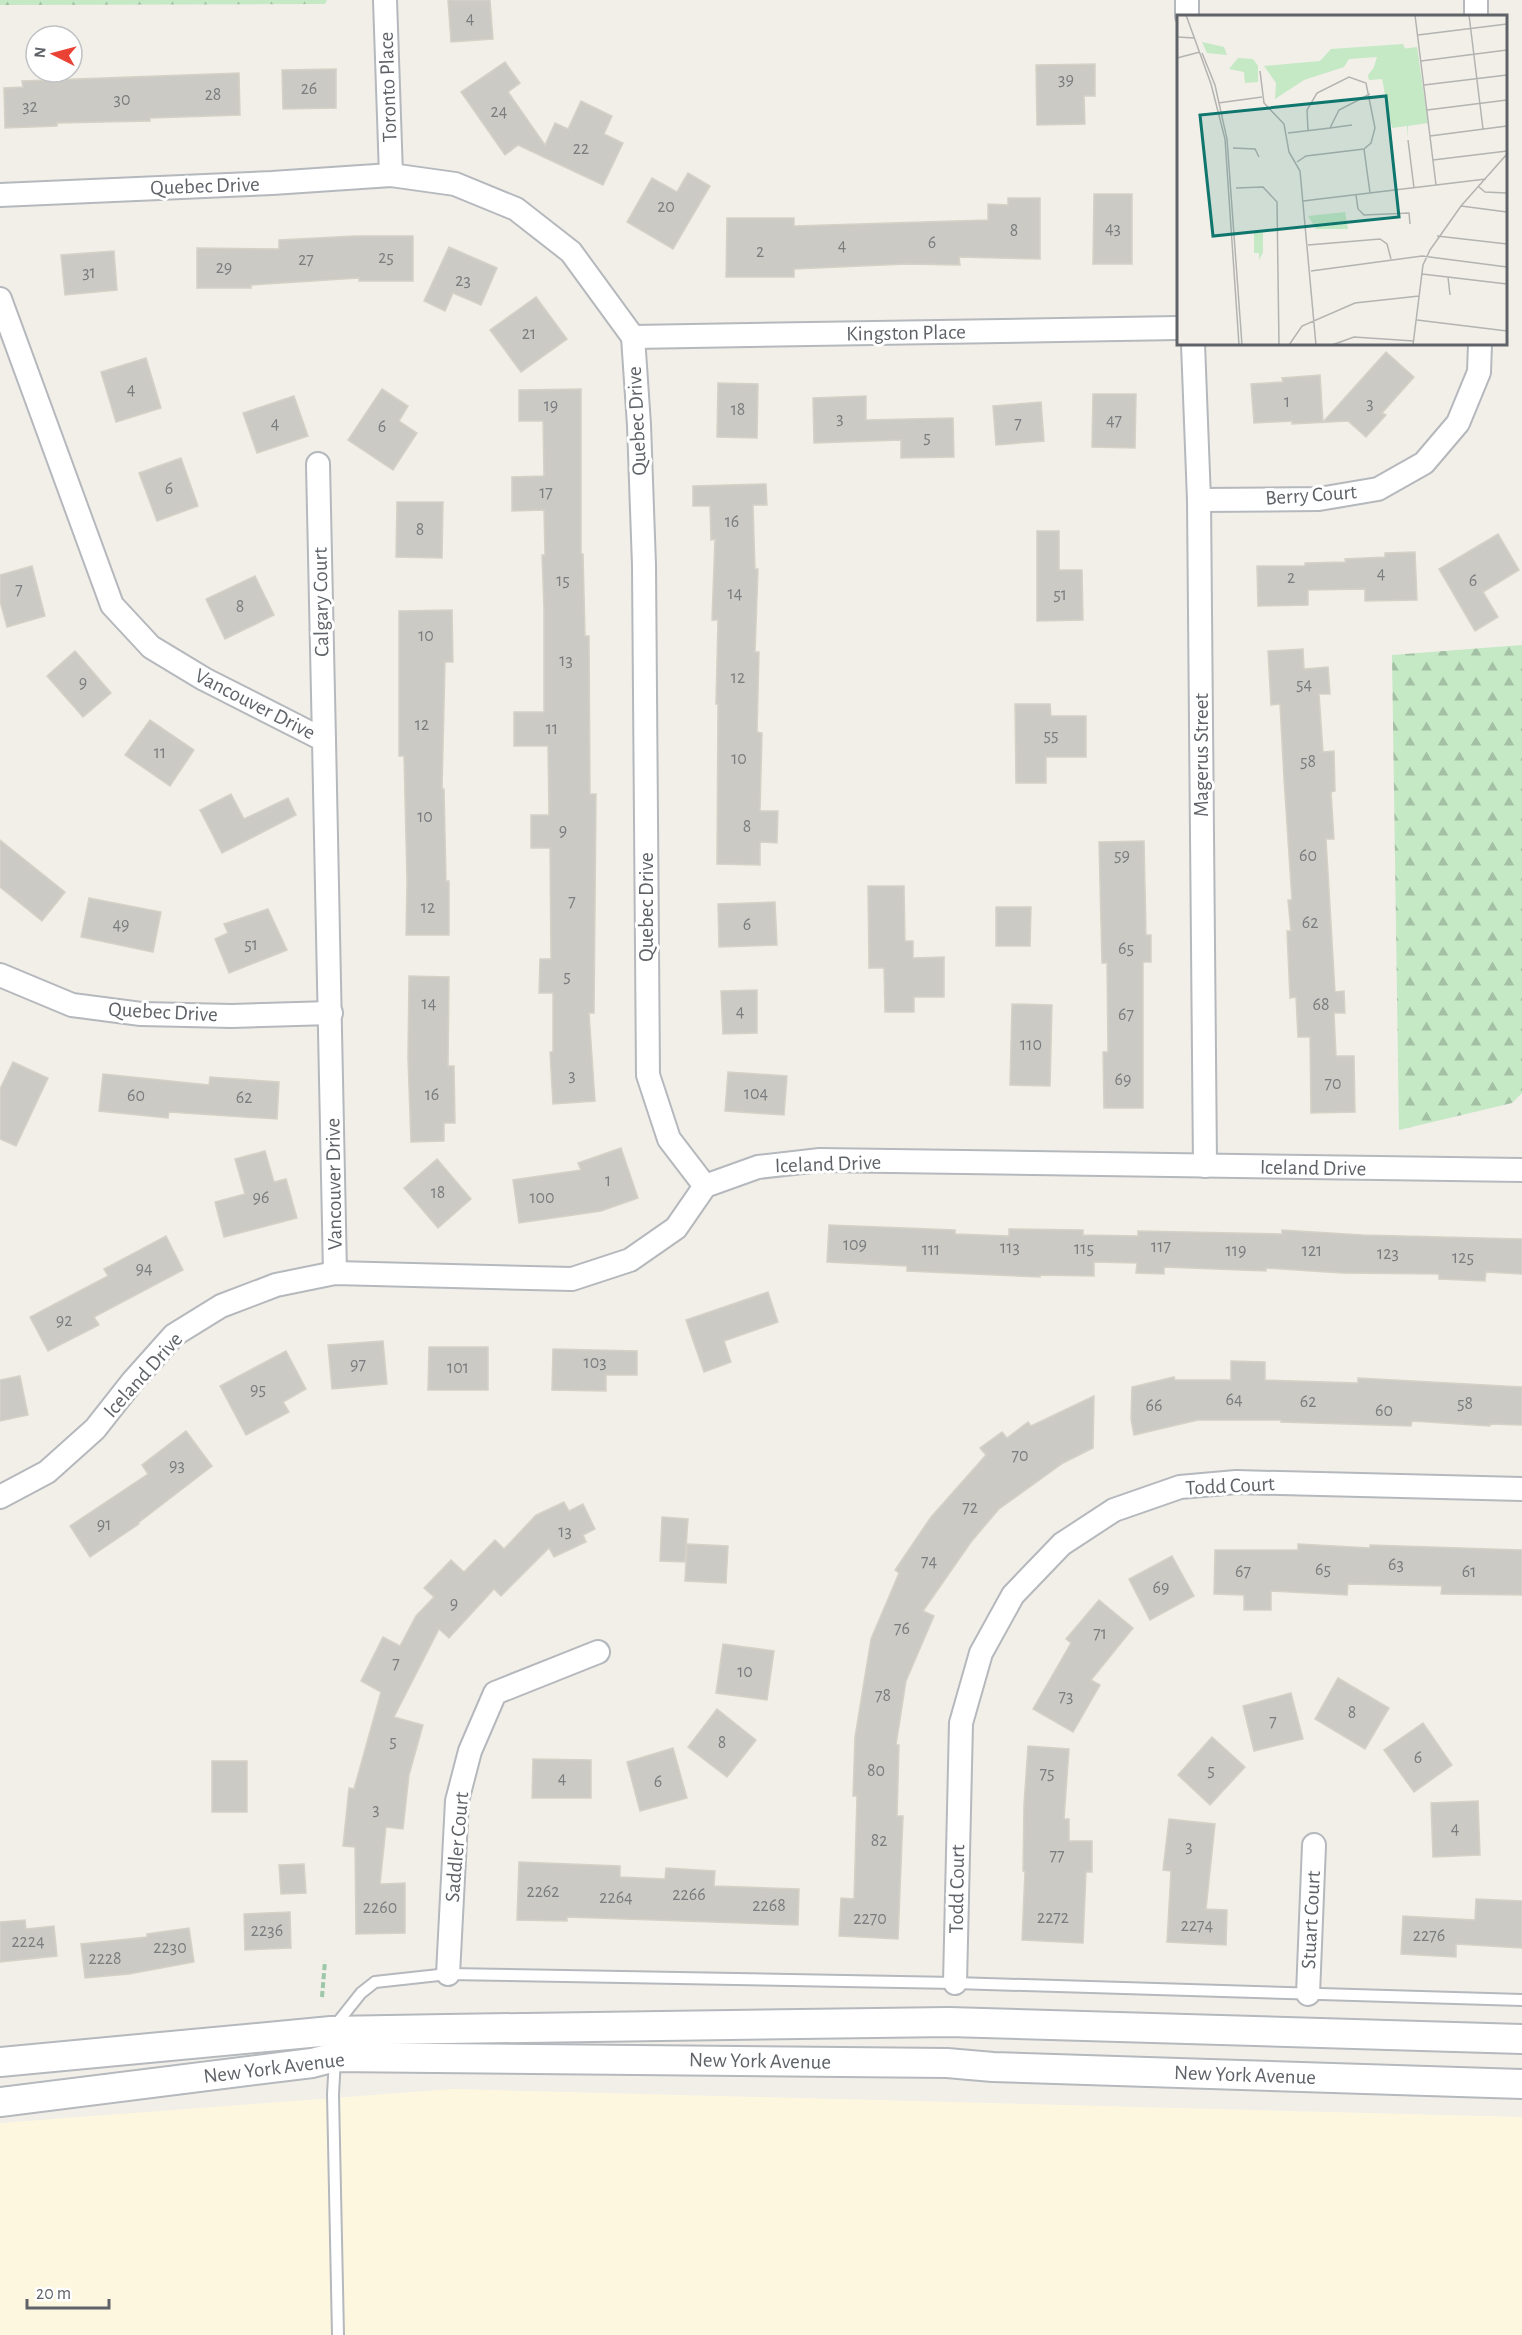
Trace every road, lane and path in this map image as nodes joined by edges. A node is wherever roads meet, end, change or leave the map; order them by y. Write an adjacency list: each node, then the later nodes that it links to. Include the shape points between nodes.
1 (385, 0): 2 (street, Toronto Place)
2 (391, 175): 3 (street, Quebec Drive); 6 (street, Quebec Drive, via 455,184 516,209 571,252)
3 (0, 195)
4 (0, 299): 11 (street, Vancouver Drive, via 112,605 151,647 204,679)
5 (1177, 328): 6 (street, Kingston Place)
6 (633, 337): 16 (street, Quebec Drive, via 644,565 648,1075 669,1139)
7 (1193, 345): 10 (street, Magerus Street)
8 (1480, 345): 10 (street, Berry Court, via 1479,372 1458,423 1424,462 1378,489 1318,499)
9 (318, 464): 11 (street, Calgary Court)
10 (1199, 500): 14 (street, Magerus Street)
11 (324, 740): 13 (street, Vancouver Drive)
12 (0, 975): 13 (street, Quebec Drive, via 72,1005 141,1014)
13 (331, 1013): 17 (street, Vancouver Drive)
14 (1205, 1166): 15 (street, Iceland Drive); 16 (street, Iceland Drive, via 820,1160 758,1167)
15 (1522, 1170)
16 (705, 1186): 17 (street, Iceland Drive, via 676,1228 630,1260 572,1279)
17 (336, 1273): 19 (street, Iceland Drive, via 276,1285 221,1306 174,1335 96,1429 47,1472)
18 (1522, 1488): 24 (street, Todd Court, via 1236,1482 1180,1487 1114,1510 1062,1544 1013,1595 981,1653 961,1723)
19 (0, 1497)
20 (598, 1652): 23 (street, Saddler Court, via 495,1693 470,1751 457,1801)
21 (1314, 1845): 25 (street, Stuart Court)
22 (325, 1961): 26 (path)
23 (448, 1974): 24 (lane); 29 (lane, via 375,1982 361,1993)
24 (955, 1983): 25 (lane)
25 (1308, 1994): 27 (lane)
26 (322, 1997)
27 (1522, 2000)
28 (1522, 2039): 29 (street, New York Avenue, via 949,2022)
29 (333, 2044): 30 (street, New York Avenue); 31 (street, New York Avenue); 32 (street, New York Avenue, via 312,2063); 33 (lane)
30 (0, 2062)
31 (1522, 2084)
32 (0, 2102)
33 (338, 2335)

